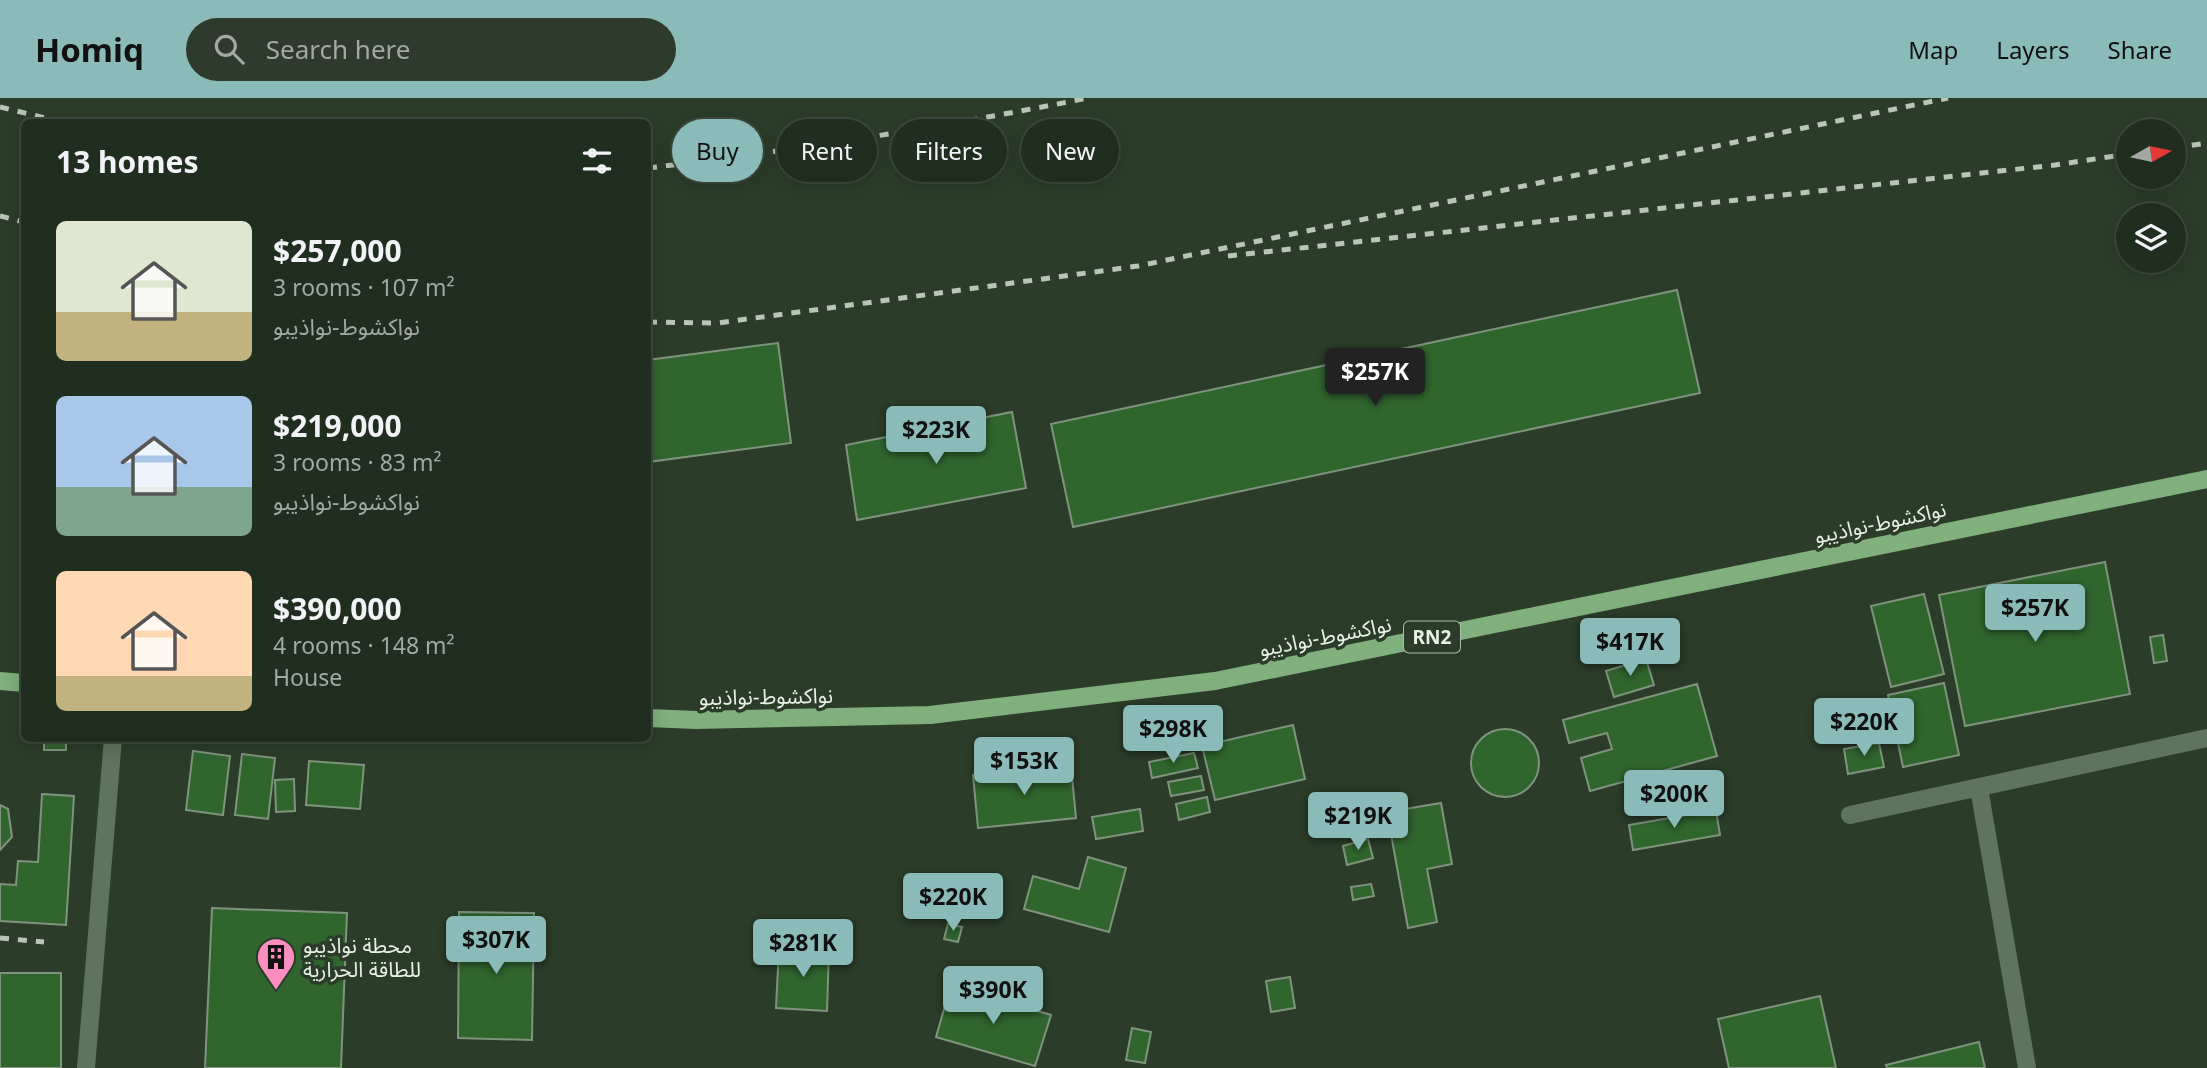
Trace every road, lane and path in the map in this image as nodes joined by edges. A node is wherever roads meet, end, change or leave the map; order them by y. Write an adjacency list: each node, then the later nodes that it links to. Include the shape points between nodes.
1 (2207, 479): 4 (main road, نواكشوط-نواذيبو / RN2, via 1215,681 930,715)
2 (0, 681): 3 (main road)
3 (21, 683)
4 (651, 719)
5 (2207, 738): 7 (lane)
6 (113, 742): 9 (lane)
7 (1979, 788): 8 (lane); 10 (lane)
8 (1850, 815)
9 (86, 1068)
10 (2027, 1068)

